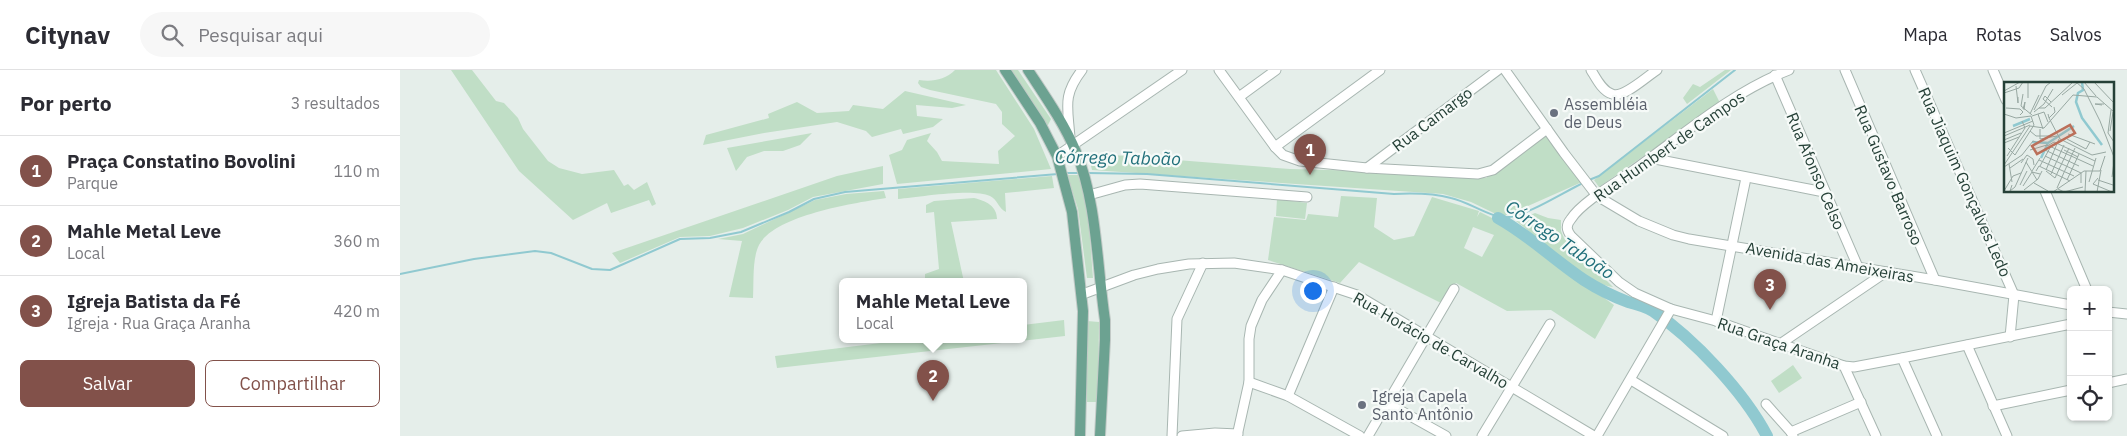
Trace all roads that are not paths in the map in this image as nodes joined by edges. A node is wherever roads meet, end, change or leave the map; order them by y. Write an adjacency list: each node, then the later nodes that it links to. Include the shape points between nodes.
1 (1005, 70): 22 (main road, via 1040,123)
2 (1028, 70): 20 (main road)
3 (1082, 70): 20 (street, via 1068,94)
4 (1182, 70): 20 (street)
5 (1219, 70): 18 (street)
6 (1276, 70): 18 (street)
7 (1380, 70): 21 (street)
8 (1498, 70): 24 (street, Rua Camargo)
9 (1506, 70): 19 (street)
10 (1591, 70): 11 (street, via 1607,92 1616,95)
11 (1657, 70)
12 (1789, 70): 16 (street, Rua Humbert de Campos)
13 (1844, 70): 37 (street, Rua Gustavo Barroso)
14 (1915, 70): 43 (street, Rua Jiaquim Gonçalves Ledo)
15 (1993, 70): 17 (street)
16 (1776, 75): 23 (street, Rua Humbert de Campos, via 1728,101); 27 (street, Rua Afonso Celso)
17 (2004, 95)
18 (1239, 97): 21 (street)
19 (1547, 129): 24 (street, via 1493,170 1478,174); 26 (street)
20 (1072, 142): 22 (street); 29 (main road)
21 (1275, 147): 24 (street, via 1283,155 1300,161)
22 (1057, 156): 42 (main road, via 1072,212)
23 (1650, 158): 25 (street); 26 (street, Rua Humbert de Campos)
24 (1367, 168)
25 (1746, 178): 27 (street); 32 (street)
26 (1594, 192): 31 (street, Rua Humbert de Campos, via 1567,225); 32 (street, Avenida das Ameixeiras, via 1639,221 1660,230 1689,239)
27 (1824, 192): 34 (street, Rua Afonso Celso)
28 (2045, 192): 39 (street)
29 (1089, 195): 30 (street, via 1140,184); 38 (main road)
30 (1306, 197)
31 (1571, 236): 45 (street, Rua Graça Aranha, via 1627,289)
32 (1733, 245): 34 (street, Avenida das Ameixeiras); 48 (street)
33 (1203, 263): 35 (street, Rua Horácio de Carvalho); 38 (street, Rua Horácio de Carvalho, via 1158,269); 72 (street, via 1176,319)
34 (1858, 267): 36 (street, Avenida das Ameixeiras)
35 (1282, 270): 40 (street, Rua Horácio de Carvalho); 59 (street, via 1262,300 1251,326)
36 (1886, 272): 37 (street, Avenida das Ameixeiras); 53 (street)
37 (1935, 280): 43 (street, Avenida das Ameixeiras)
38 (1100, 286): 42 (street, Rua Horácio de Carvalho); 71 (main road, via 1106,340)
39 (2085, 286)
40 (1334, 287): 51 (street, Rua Horácio de Carvalho, via 1357,295); 63 (street)
41 (1454, 289): 51 (street)
42 (1083, 294): 70 (main road)
43 (2014, 294): 44 (street, Avenida das Ameixeiras); 52 (street)
44 (2067, 304)
45 (1670, 310): 48 (street, Rua Graça Aranha); 58 (street)
46 (2112, 312): 47 (street)
47 (2127, 314)
48 (1716, 322): 53 (street, Rua Graça Aranha)
49 (1550, 324): 61 (street)
50 (2067, 325): 52 (street, Rua Graça Aranha)
51 (1427, 335): 61 (street, Rua Horácio de Carvalho); 64 (street)
52 (2010, 337): 54 (street, Rua Graça Aranha)
53 (1780, 344): 56 (street, Rua Graça Aranha)
54 (1967, 345): 55 (street, Rua Graça Aranha); 67 (street)
55 (1902, 358): 56 (street, Rua Graça Aranha); 81 (street)
56 (1844, 366): 65 (street)
57 (2127, 379): 60 (street)
58 (1631, 380): 78 (street); 79 (street)
59 (1249, 382): 63 (street); 69 (street)
60 (2112, 382)
61 (1511, 386): 77 (street); 78 (street, Rua Horácio de Carvalho)
62 (2067, 391): 67 (street)
63 (1288, 396): 74 (street)
64 (1387, 402): 75 (street); 76 (street)
65 (1861, 402): 68 (street); 80 (street)
66 (1766, 404): 68 (street)
67 (1993, 406): 82 (street)
68 (1792, 434)
69 (1238, 435): 73 (street)
70 (1080, 436)
71 (1100, 436)
72 (1172, 436)
73 (1182, 436)
74 (1360, 436)
75 (1368, 436)
76 (1446, 436)
77 (1482, 436)
78 (1596, 436)
79 (1723, 436)
80 (1876, 436)
81 (1937, 436)
82 (2007, 436)

